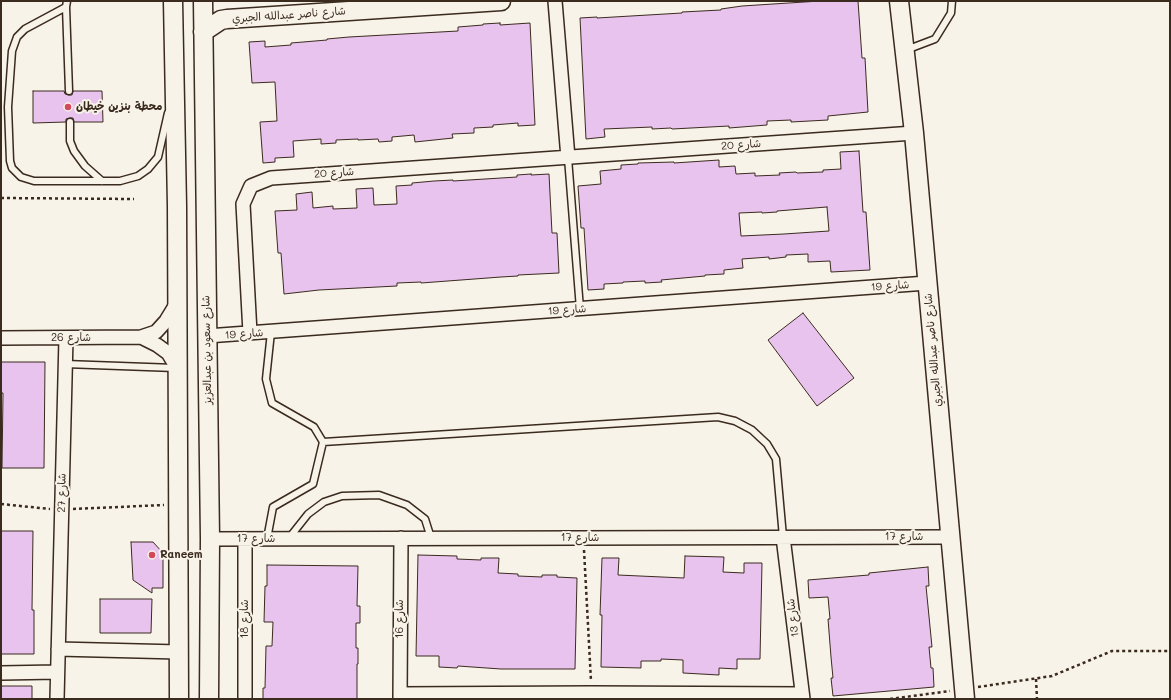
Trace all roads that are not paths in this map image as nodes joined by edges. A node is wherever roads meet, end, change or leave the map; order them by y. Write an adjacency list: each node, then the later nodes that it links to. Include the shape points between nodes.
1 (173, 1): 11 (main road)
2 (501, 1): 8 (main road, شارع ناصر عبدالله الجبري)
3 (555, 1): 15 (street)
4 (899, 1): 10 (main road, شارع ناصر عبدالله الجبري)
5 (952, 1): 10 (lane, via 951,13 935,39)
6 (67, 4): 12 (lane); 18 (lane, via 16,37 12,51 8,107 10,161 12,168 21,177 34,181)
7 (203, 5): 8 (main road, شارع ناصر عبدالله الجبري); 9 (main road, شارع سعود بن عبدالعزيز)
8 (220, 20): 9 (main road, شارع ناصر عبدالله الجبري)
9 (203, 32): 17 (main road, شارع سعود بن عبدالعزيز)
10 (905, 50): 14 (main road, شارع ناصر عبدالله الجبري)
11 (174, 87): 16 (main road); 18 (lane, via 158,157 138,176 120,181)
12 (69, 91)
13 (70, 122): 18 (lane, via 70,141 74,151 85,166)
14 (914, 133): 15 (street, شارع 20); 21 (main road, شارع ناصر عبدالله الجبري)
15 (568, 158): 23 (lane); 25 (street, شارع 20, via 271,178 252,186 243,204)
16 (176, 167): 17 (main road, via 181,174 189,177 198,175); 20 (main road)
17 (204, 169): 19 (main road, شارع سعود بن عبدالعزيز)
18 (102, 181)
19 (205, 204): 20 (main road, via 190,197); 26 (main road, شارع سعود بن عبدالعزيز)
20 (176, 206): 22 (main road)
21 (927, 283): 23 (street, شارع 19); 34 (main road, شارع ناصر عبدالله الجبري)
22 (176, 303): 27 (street, شارع 26, via 156,332); 31 (main road)
23 (580, 309): 24 (street, شارع 19)
24 (271, 332): 25 (street, شارع 19); 32 (lane, via 266,380 272,403 314,427)
25 (250, 333): 26 (street, شارع 19)
26 (207, 336): 38 (main road, شارع سعود بن عبدالعزيز)
27 (141, 337): 29 (street, شارع 26); 31 (street, شارع 26, via 168,353)
28 (1, 338): 29 (street, شارع 26)
29 (66, 338): 30 (street, شارع 27)
30 (65, 364): 31 (lane); 41 (street, شارع 27)
31 (177, 368): 42 (main road)
32 (323, 442): 33 (lane, via 718,417 735,421 752,430 767,444 776,459); 40 (lane, via 313,484 273,508)
33 (783, 537): 34 (street, شارع 17); 37 (street, شارع 17); 47 (street, شارع 13)
34 (950, 537): 45 (main road, شارع ناصر عبدالله الجبري)
35 (289, 538): 36 (street, شارع 17); 37 (lane, via 308,514 324,502 342,496 379,494 407,505 425,519); 40 (street, شارع 17)
36 (401, 538): 37 (street, شارع 17); 46 (street, شارع 16)
37 (431, 538)
38 (210, 539): 39 (street, شارع 17); 50 (main road, شارع سعود بن عبدالعزيز)
39 (245, 539): 40 (street, شارع 17); 51 (street, شارع 18)
40 (267, 539)
41 (58, 649): 42 (street); 43 (street, شارع 27)
42 (179, 652): 49 (main road)
43 (57, 672): 44 (street); 48 (street, شارع 27)
44 (1, 673)
45 (964, 694)
46 (400, 697): 47 (street, via 591,693)
47 (802, 697)
48 (58, 699)
49 (179, 699)
50 (209, 699)
51 (245, 699)

